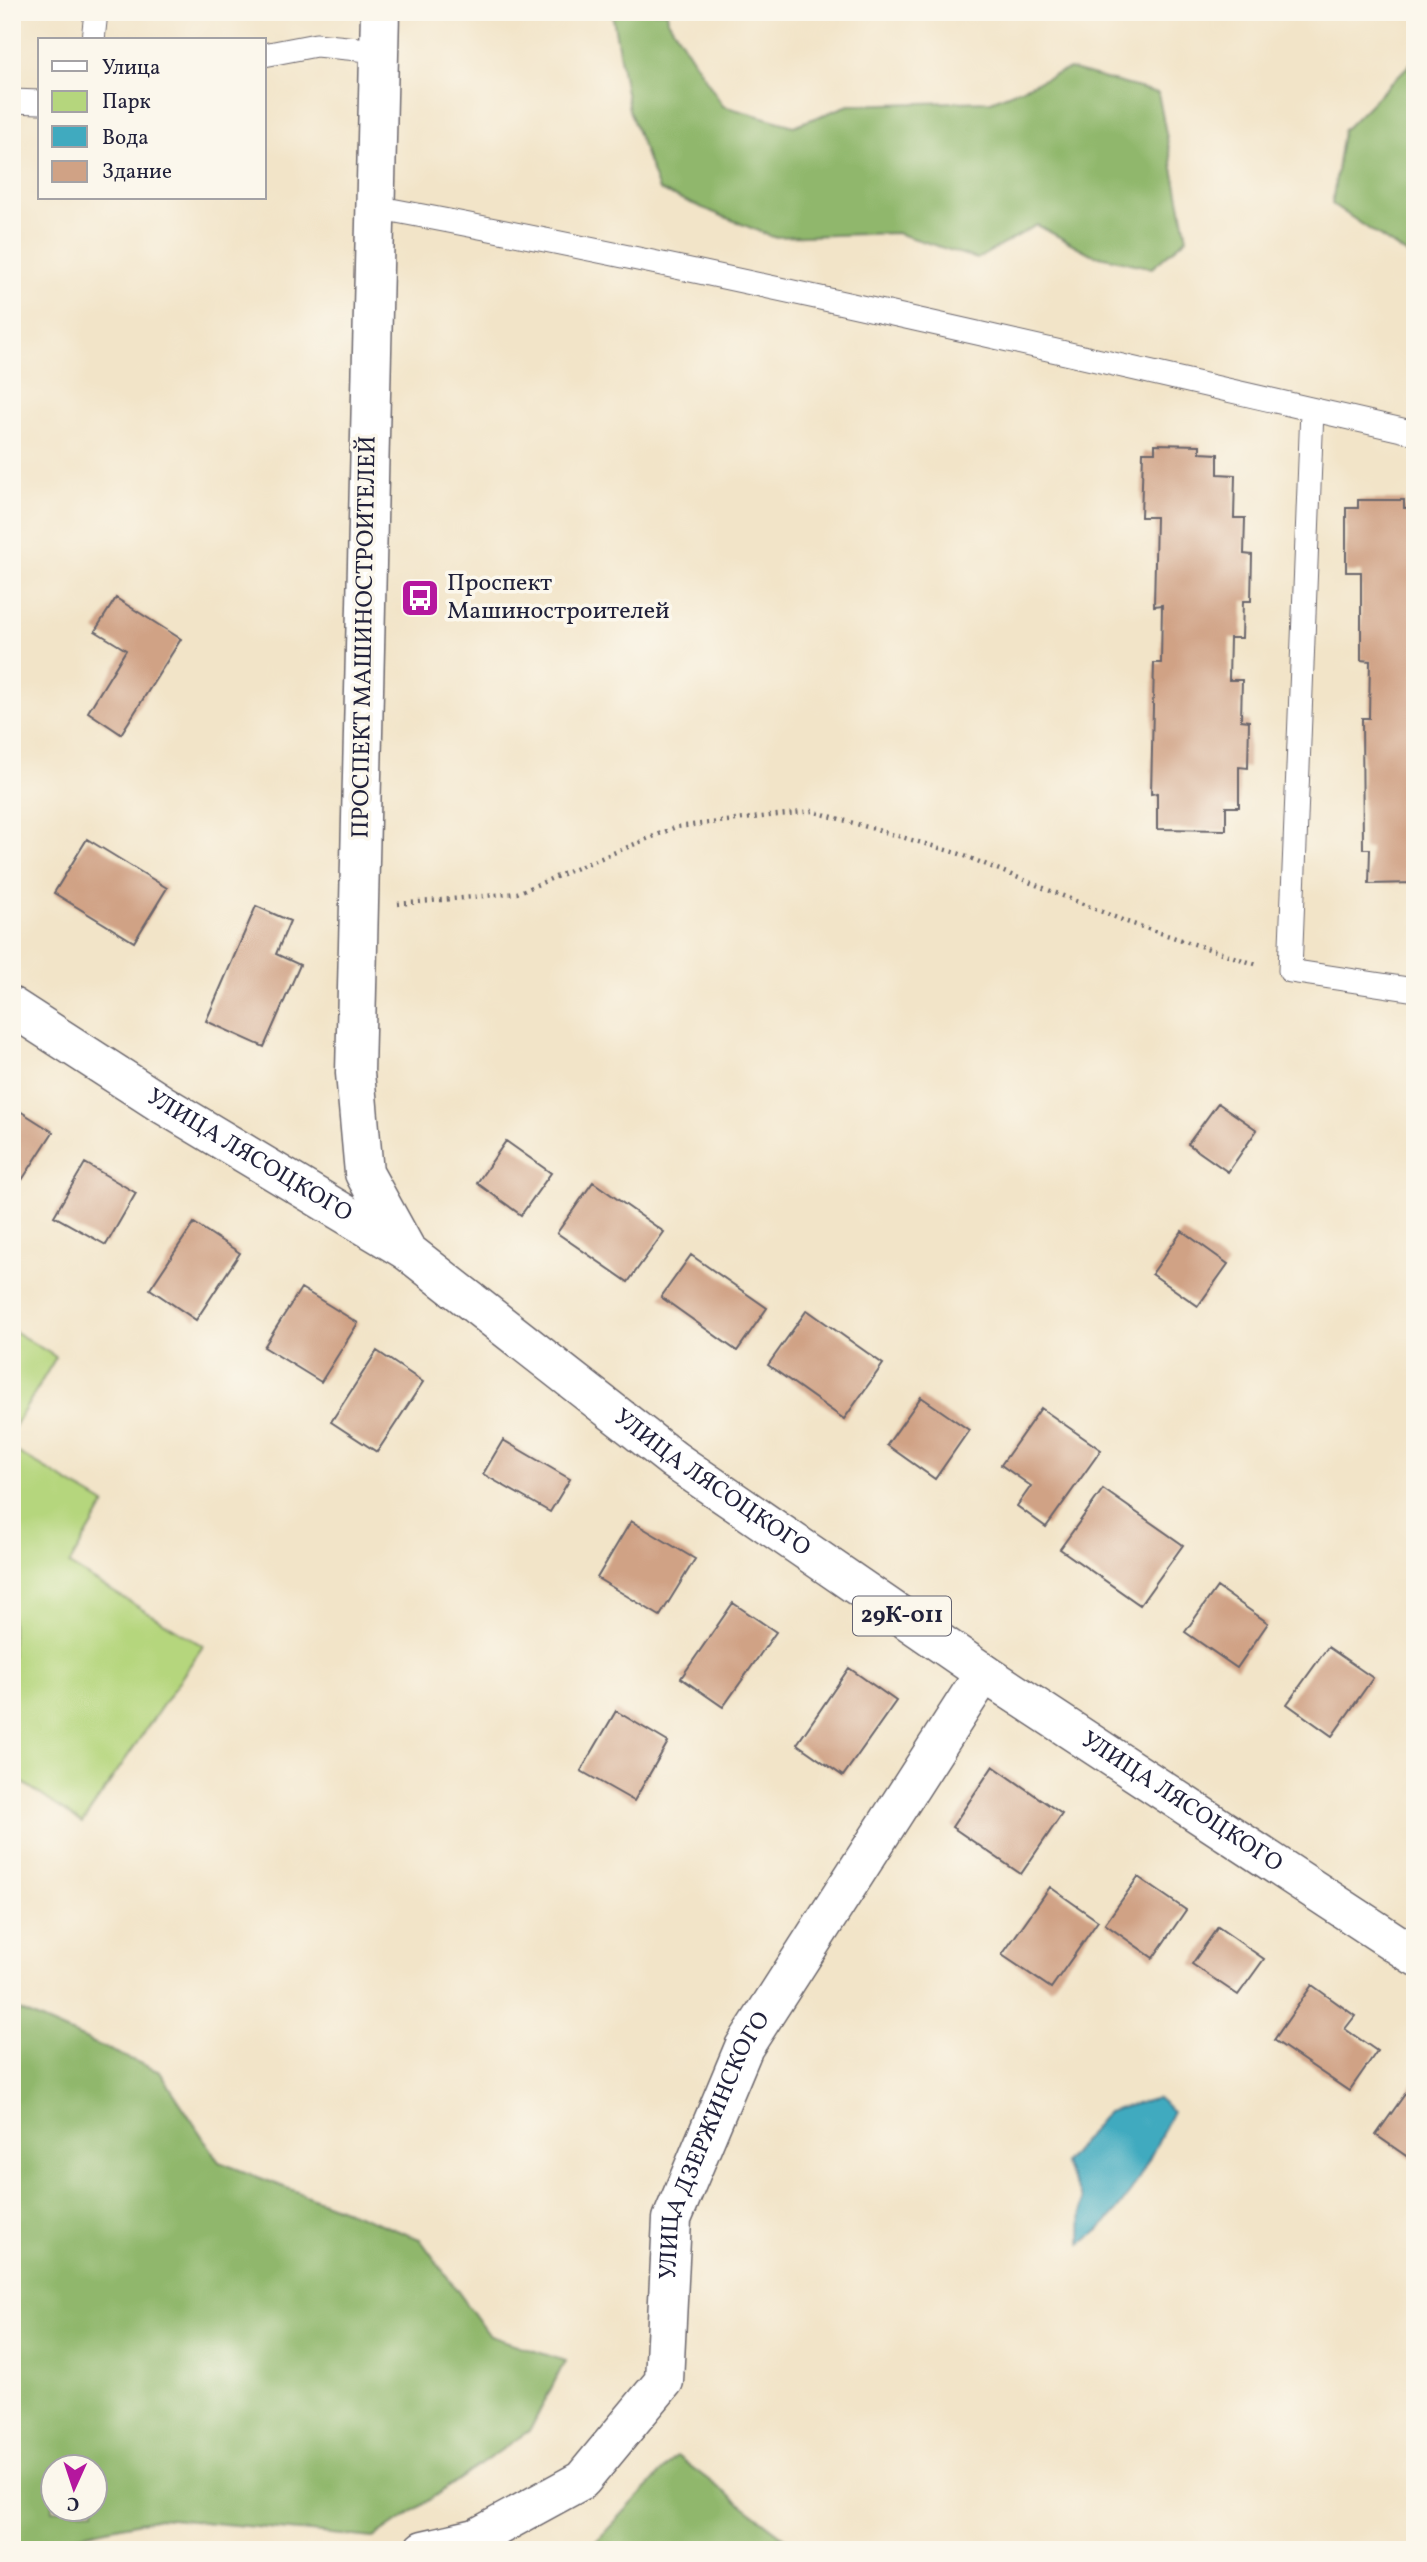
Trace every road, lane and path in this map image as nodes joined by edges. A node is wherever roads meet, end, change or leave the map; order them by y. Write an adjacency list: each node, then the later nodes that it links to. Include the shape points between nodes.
1 (96, 12): 3 (lane)
2 (380, 12): 4 (main road, ПРОСПЕКТ МАШИНОСТРОИТЕЛЕЙ / 29К-011)
3 (93, 38)
4 (379, 51): 5 (lane, via 316,45); 8 (main road, ПРОСПЕКТ МАШИНОСТРОИТЕЛЕЙ / 29К-011)
5 (266, 55)
6 (12, 101): 7 (lane)
7 (38, 102)
8 (375, 207): 9 (lane, via 863,306); 11 (main road, ПРОСПЕКТ МАШИНОСТРОИТЕЛЕЙ / 29К-011)
9 (1312, 410): 10 (lane); 12 (lane)
10 (1415, 433)
11 (359, 907): 12 (path, via 517,893 676,827 812,811 960,853 1127,922 1250,964); 15 (main road, ПРОСПЕКТ МАШИНОСТРОИТЕЛЕЙ / 29К-011, via 355,1073 364,1173)
12 (1290, 971): 13 (lane)
13 (1415, 990)
14 (12, 1007): 15 (main road, УЛИЦА ЛЯСОЦКОГО, via 162,1104)
15 (407, 1251): 16 (main road, УЛИЦА ЛЯСОЦКОГО / 29К-011, via 674,1460)
16 (984, 1673): 17 (main road, УЛИЦА ЛЯСОЦКОГО / 29К-011); 18 (main road, УЛИЦА ДЗЕРЖИНСКОГО, via 744,2047 671,2219 664,2381 582,2480 476,2538)
17 (1415, 1956)
18 (423, 2550)

